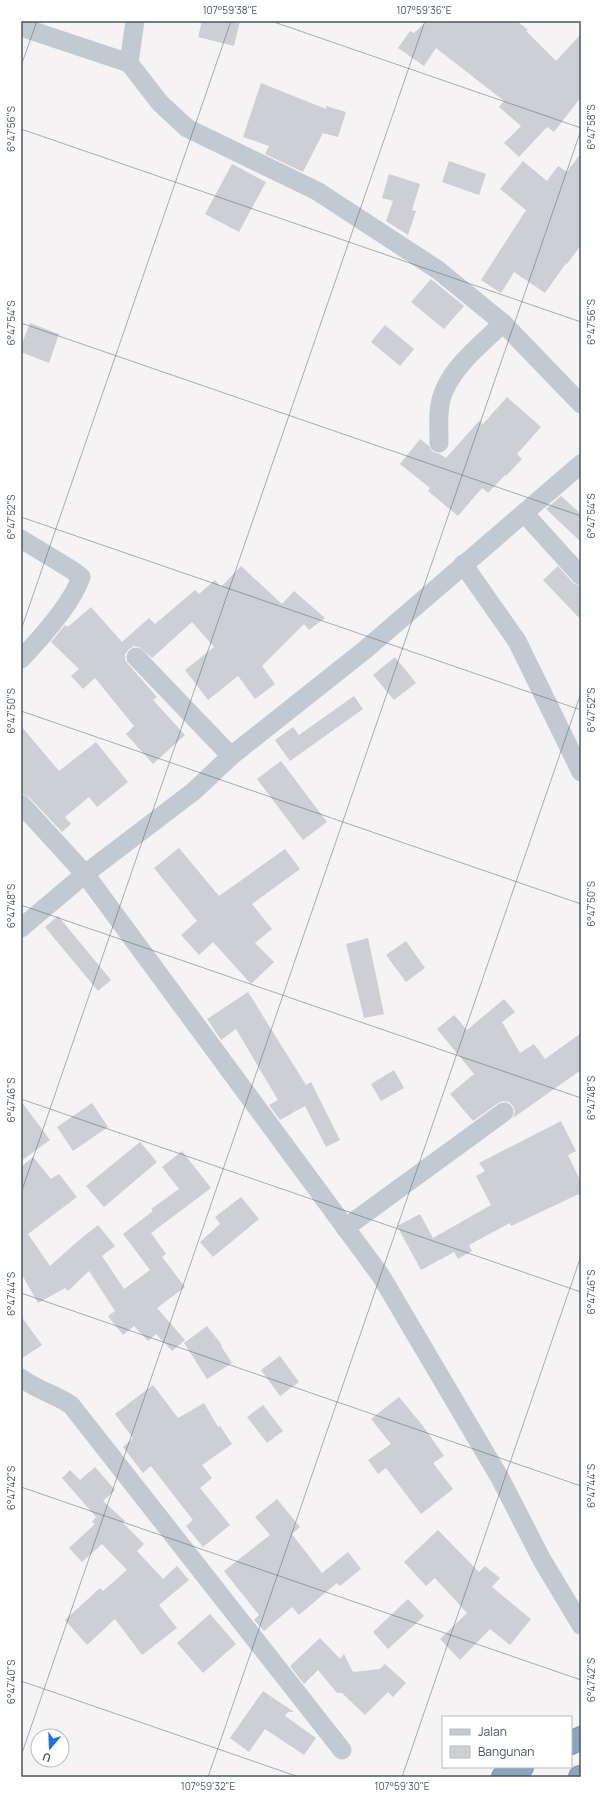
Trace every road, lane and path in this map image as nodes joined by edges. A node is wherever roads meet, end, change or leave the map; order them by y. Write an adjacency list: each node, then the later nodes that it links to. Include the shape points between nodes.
1 (135, 21): 3 (street)
2 (21, 27): 3 (street)
3 (129, 62): 4 (street, via 160,103 187,128 317,190 438,270)
4 (503, 323): 5 (street); 6 (street, via 458,369 444,391 439,415)
5 (581, 404)
6 (439, 443)
7 (581, 464): 8 (street)
8 (524, 513): 10 (street); 11 (street)
9 (21, 539): 13 (street, via 81,577 73,595 38,642)
10 (463, 564): 14 (street, via 517,641); 15 (street, via 366,649)
11 (581, 576)
12 (136, 657): 15 (street)
13 (21, 659)
14 (576, 748): 16 (street)
15 (231, 756): 18 (street, via 194,791)
16 (581, 772)
17 (21, 804): 18 (street)
18 (85, 874): 19 (street); 21 (street)
19 (21, 928)
20 (504, 1112): 21 (street)
21 (345, 1228): 23 (street, via 385,1283 500,1478 542,1560)
22 (21, 1378): 26 (street, via 34,1388 71,1405)
23 (579, 1618)
24 (581, 1738): 25 (highway)
25 (572, 1742)
26 (342, 1750)
27 (520, 1768): 28 (highway)
28 (502, 1777)

